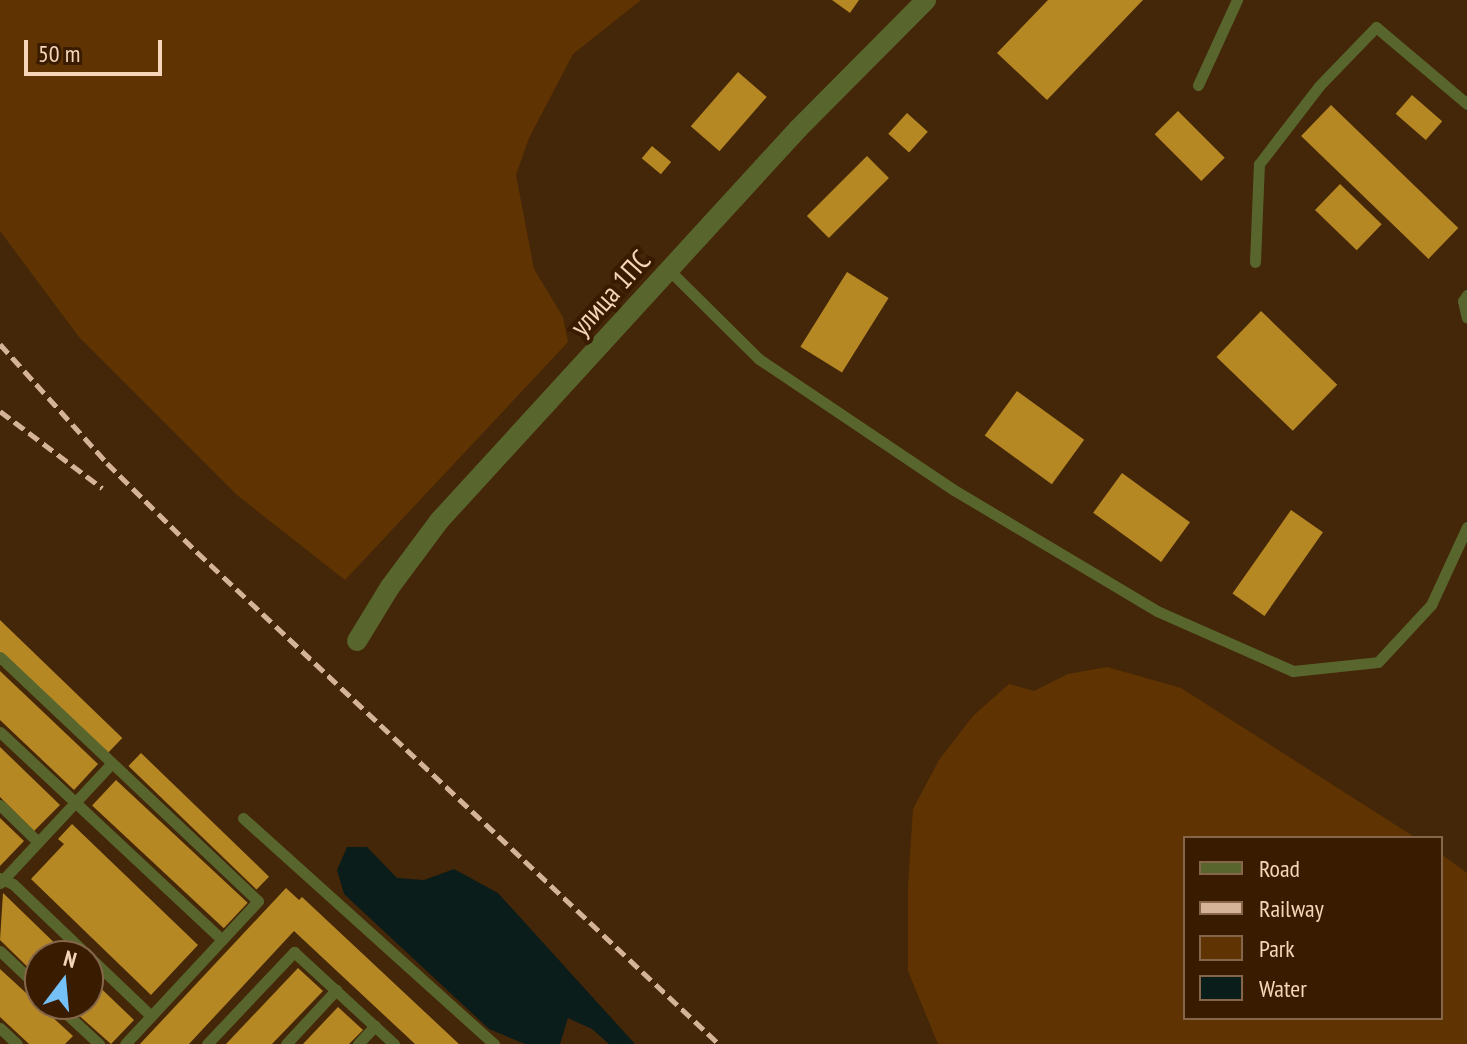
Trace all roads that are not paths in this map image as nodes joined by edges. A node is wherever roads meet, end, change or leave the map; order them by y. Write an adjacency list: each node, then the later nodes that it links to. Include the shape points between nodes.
1 (926, 0): 6 (street, улица 1ПС)
2 (1237, 0): 3 (lane)
3 (1198, 85)
4 (1467, 104): 5 (lane, via 1376,27 1319,86 1259,164)
5 (1255, 262)
6 (669, 270): 9 (lane, via 759,359 954,490 1157,611 1293,671 1378,662 1431,605); 10 (street, улица 1ПС, via 439,521)
7 (1467, 295): 8 (lane)
8 (1467, 318)
9 (1467, 527)
10 (357, 641)
11 (0, 657): 13 (lane)
12 (0, 732): 14 (lane)
13 (112, 763): 14 (lane); 19 (lane, via 258,901)
14 (75, 803): 17 (lane); 19 (lane)
15 (0, 805): 17 (lane)
16 (243, 818): 34 (lane)
17 (38, 842): 18 (lane)
18 (1, 881): 23 (lane, via 13,884)
19 (222, 940): 23 (lane)
20 (0, 951): 21 (lane)
21 (24, 974)
22 (336, 990): 25 (lane); 30 (lane, via 294,952); 31 (lane)
23 (151, 1016): 29 (lane)
24 (73, 1020): 28 (lane)
25 (375, 1026): 32 (lane); 33 (lane)
26 (0, 1028): 27 (lane)
27 (17, 1044)
28 (99, 1044)
29 (125, 1044)
30 (207, 1044)
31 (286, 1044)
32 (358, 1044)
33 (394, 1044)
34 (494, 1044)

